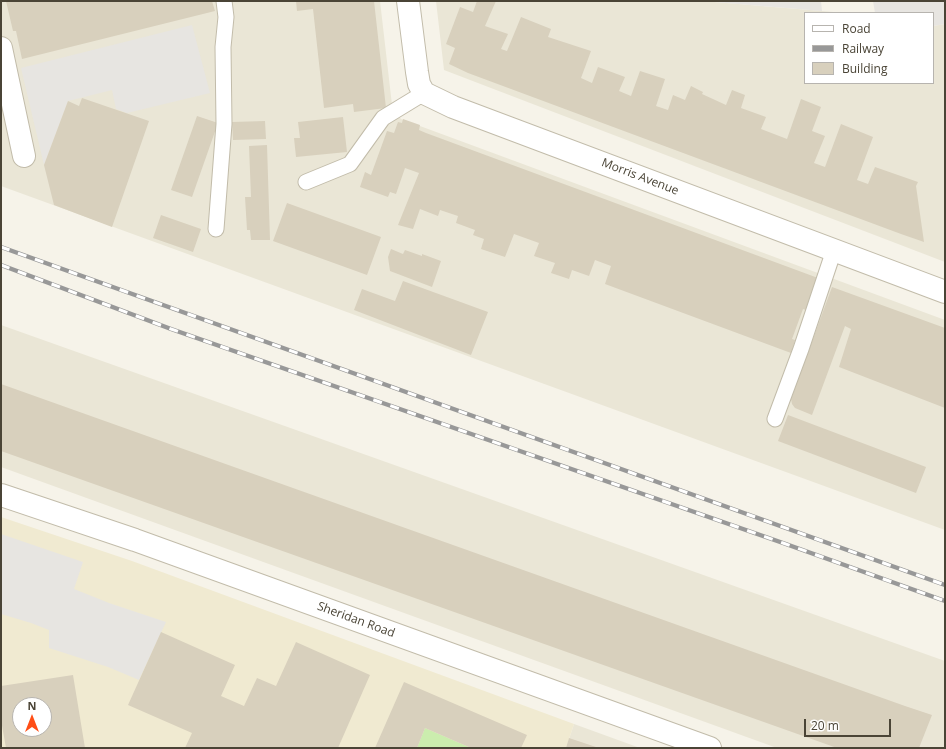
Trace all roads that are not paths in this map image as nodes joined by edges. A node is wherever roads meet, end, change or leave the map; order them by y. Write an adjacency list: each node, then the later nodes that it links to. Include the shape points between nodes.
1 (224, 1): 7 (lane, via 224,124)
2 (408, 1): 4 (street, via 417,72)
3 (1, 48): 5 (street)
4 (424, 93): 6 (lane, via 383,118 350,164); 8 (street, Morris Avenue, via 453,107)
5 (24, 156)
6 (306, 182)
7 (216, 229)
8 (834, 250): 9 (street, Morris Avenue); 10 (lane)
9 (945, 292)
10 (775, 419)
11 (1, 495): 12 (street, Sheridan Road, via 135,540)
12 (710, 748)

